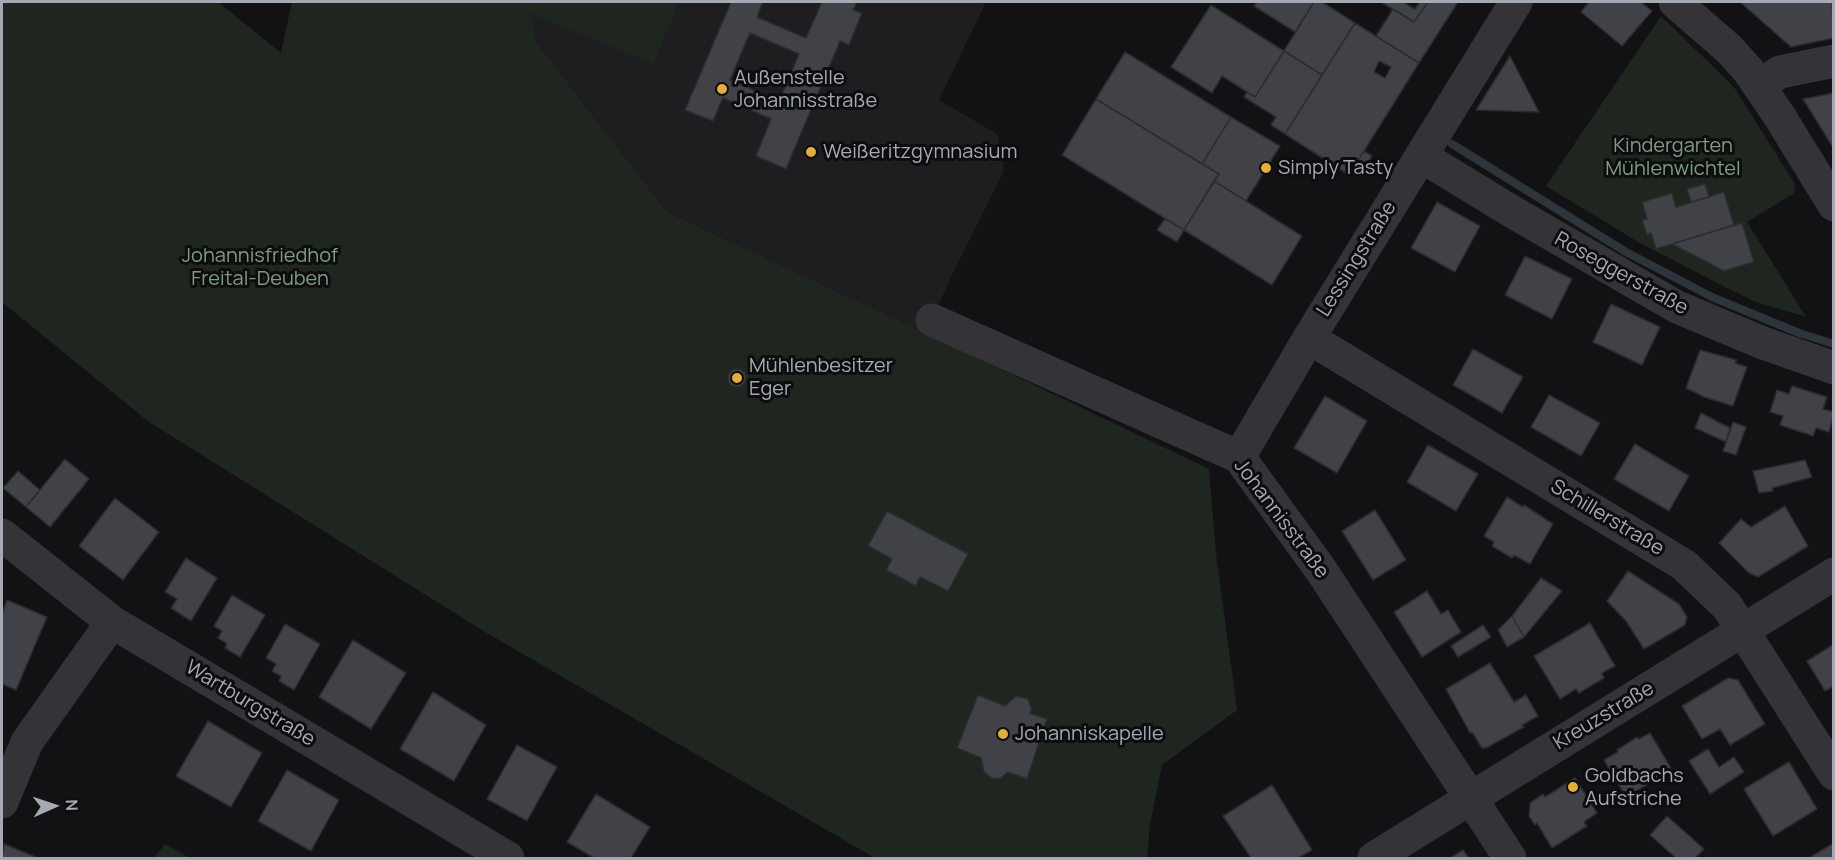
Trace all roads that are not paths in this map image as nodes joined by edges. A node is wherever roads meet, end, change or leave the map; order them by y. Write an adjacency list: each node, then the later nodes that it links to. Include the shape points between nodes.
1 (1516, 2): 5 (street, Lessingstraße)
2 (1675, 2): 4 (street, via 1729,49)
3 (1833, 61): 4 (street, via 1780,72)
4 (1760, 85): 6 (street)
5 (1420, 156): 8 (street, Lessingstraße); 9 (street, Roseggerstraße, via 1677,307)
6 (1833, 205)
7 (932, 320): 10 (street, Johannisstraße)
8 (1309, 338): 10 (street, Lessingstraße); 14 (street, Schillerstraße, via 1684,565 1721,599)
9 (1833, 368)
10 (1239, 457): 16 (street, Johannisstraße, via 1321,570)
11 (2, 535): 13 (street, Wartburgstraße)
12 (1833, 574): 14 (street, Kreuzstraße)
13 (112, 622): 17 (street, via 27,742); 18 (street, Wartburgstraße)
14 (1743, 630): 15 (street, Schillerstraße); 16 (street, Kreuzstraße)
15 (1833, 774)
16 (1470, 798): 19 (street, Kreuzstraße); 20 (street, Johannisstraße)
17 (2, 802)
18 (489, 854)
19 (1374, 858)
20 (1510, 858)

